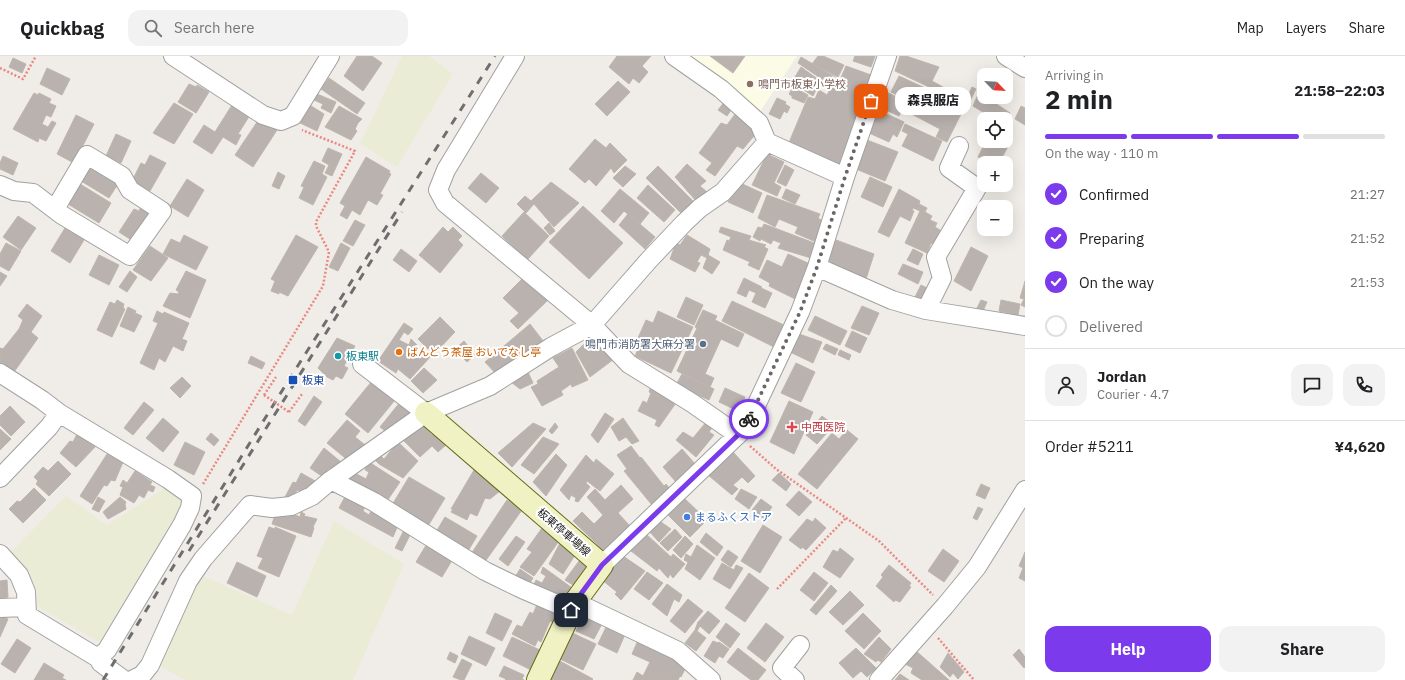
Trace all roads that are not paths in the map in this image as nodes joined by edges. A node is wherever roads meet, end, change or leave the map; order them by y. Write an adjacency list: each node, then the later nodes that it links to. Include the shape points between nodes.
1 (173, 56): 2 (street, via 264,115 282,121 293,116)
2 (330, 56)
3 (515, 56): 15 (street, via 446,170 438,190 445,203)
4 (674, 56): 8 (street, via 721,89 759,123)
5 (887, 56): 10 (street)
6 (1006, 56): 7 (street)
7 (1025, 68)
8 (767, 142): 10 (street); 15 (street, via 723,192 684,223)
9 (960, 146): 14 (street, via 949,168 977,188 936,257 942,278)
10 (845, 177): 13 (street)
11 (0, 185): 12 (street, via 14,191 33,193)
12 (55, 209): 12 (street, via 130,256 162,211 130,190 122,176 87,155)
13 (817, 267): 14 (street, via 892,300); 21 (street, via 800,312 746,427)
14 (926, 310): 16 (street)
15 (592, 325): 20 (street, via 551,347 490,386); 21 (street, via 629,364)
16 (1025, 326)
17 (362, 364): 20 (street)
18 (0, 373): 19 (street)
19 (59, 413): 22 (street, via 49,427); 31 (street, via 192,496 182,525 107,650)
20 (426, 413): 23 (street); 26 (main road, 板東停車場線)
21 (738, 435): 26 (street)
22 (0, 478)
23 (331, 480): 27 (street, via 374,502 485,571 522,589); 33 (street, via 312,496 291,506 272,508 250,505 203,559 188,581 150,664 142,674)
24 (1025, 490): 37 (street, via 976,567)
25 (0, 554): 28 (street, via 19,575 26,592)
26 (602, 565): 27 (main road)
27 (573, 606): 34 (main road); 35 (street, via 678,651)
28 (26, 607): 29 (street); 31 (street, via 27,615)
29 (0, 608)
30 (800, 646): 36 (street, via 782,668)
31 (98, 658): 32 (street)
32 (124, 680)
33 (132, 680)
34 (538, 680)
35 (711, 680)
36 (795, 680)
37 (879, 680)

